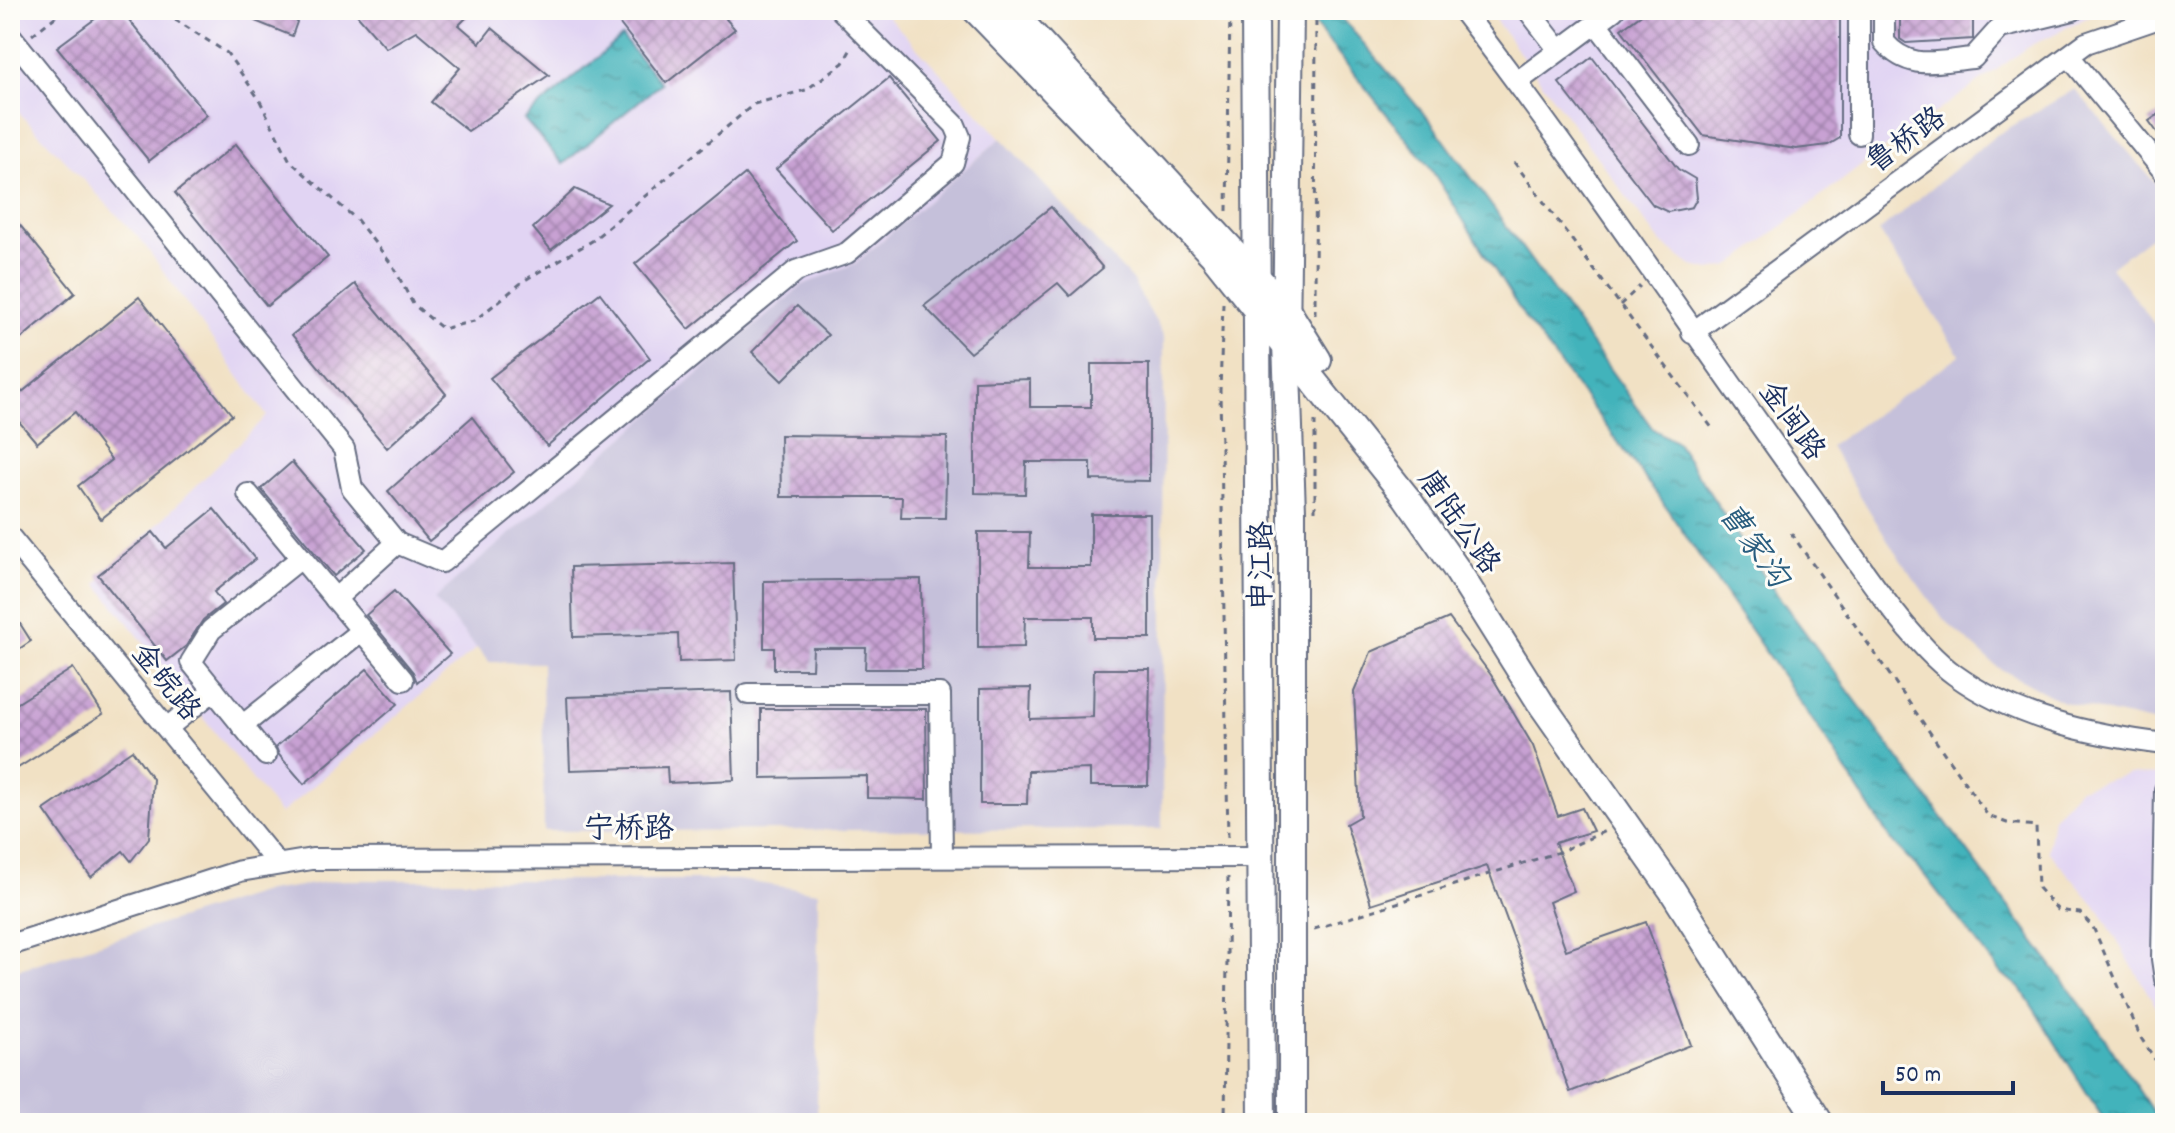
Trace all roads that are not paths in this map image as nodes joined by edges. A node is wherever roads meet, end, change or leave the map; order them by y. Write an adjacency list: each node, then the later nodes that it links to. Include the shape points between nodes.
1 (976, 10): 22 (main road, 唐陆公路, via 1212,254)
2 (1010, 10): 22 (main road, 唐陆公路, via 1213,229)
3 (1255, 10): 23 (main road, 申江路)
4 (1290, 10): 25 (main road, 申江路)
5 (1462, 10): 18 (street, 金闽路)
6 (1528, 10): 16 (street)
7 (1614, 10): 14 (street)
8 (1859, 10): 19 (street)
9 (1884, 10): 13 (street, via 1884,42 1899,59 1920,63 1973,58)
10 (2073, 10): 13 (street)
11 (2165, 16): 17 (street, 鲁桥路, via 2086,43)
12 (851, 17): 30 (street, via 955,125 960,137 953,163 847,253 796,271 453,555 442,562)
13 (1997, 19)
14 (1596, 23): 16 (street); 20 (street)
15 (13, 38): 30 (street, via 344,449 352,488)
16 (1559, 50): 18 (street)
17 (2069, 56): 21 (street); 26 (street, 鲁桥路)
18 (1517, 82): 26 (street, 金闽路)
19 (1859, 134)
20 (1689, 145)
21 (2165, 173)
22 (1225, 259): 23 (main road, 唐陆公路); 24 (main road, 唐陆公路)
23 (1257, 276): 24 (main road, 申江路); 25 (main road, 唐陆公路)
24 (1257, 307): 27 (main road, 唐陆公路); 43 (main road, 申江路)
25 (1287, 310): 27 (main road, 申江路); 50 (main road, 唐陆公路, via 1341,396 1459,550 1592,755 1703,912)
26 (1692, 333): 39 (street, 金闽路, via 1876,585 1951,673 2016,709 2108,737)
27 (1286, 343): 48 (main road, 申江路, via 1292,511); 49 (main road, 唐陆公路, via 1440,546 1622,823 1681,903)
28 (248, 494): 31 (street)
29 (10, 537): 38 (street, 金皖路)
30 (397, 543): 32 (street)
31 (301, 558): 32 (street); 35 (street, via 211,630 191,662)
32 (335, 599): 33 (street)
33 (361, 631): 34 (street); 37 (street)
34 (403, 680)
35 (214, 690): 37 (street); 38 (street)
36 (748, 694): 42 (street, via 940,694)
37 (242, 726): 40 (street)
38 (167, 728): 44 (street, 金皖路)
39 (2165, 744)
40 (266, 755)
41 (2165, 790): 46 (street)
42 (942, 857): 43 (street, 宁桥路); 44 (street, 宁桥路, via 344,857)
43 (1262, 857): 47 (main road, 申江路)
44 (277, 863): 45 (street, 宁桥路)
45 (10, 945)
46 (2165, 979)
47 (1262, 1123)
48 (1292, 1123)
49 (1820, 1123)
50 (1837, 1123)

